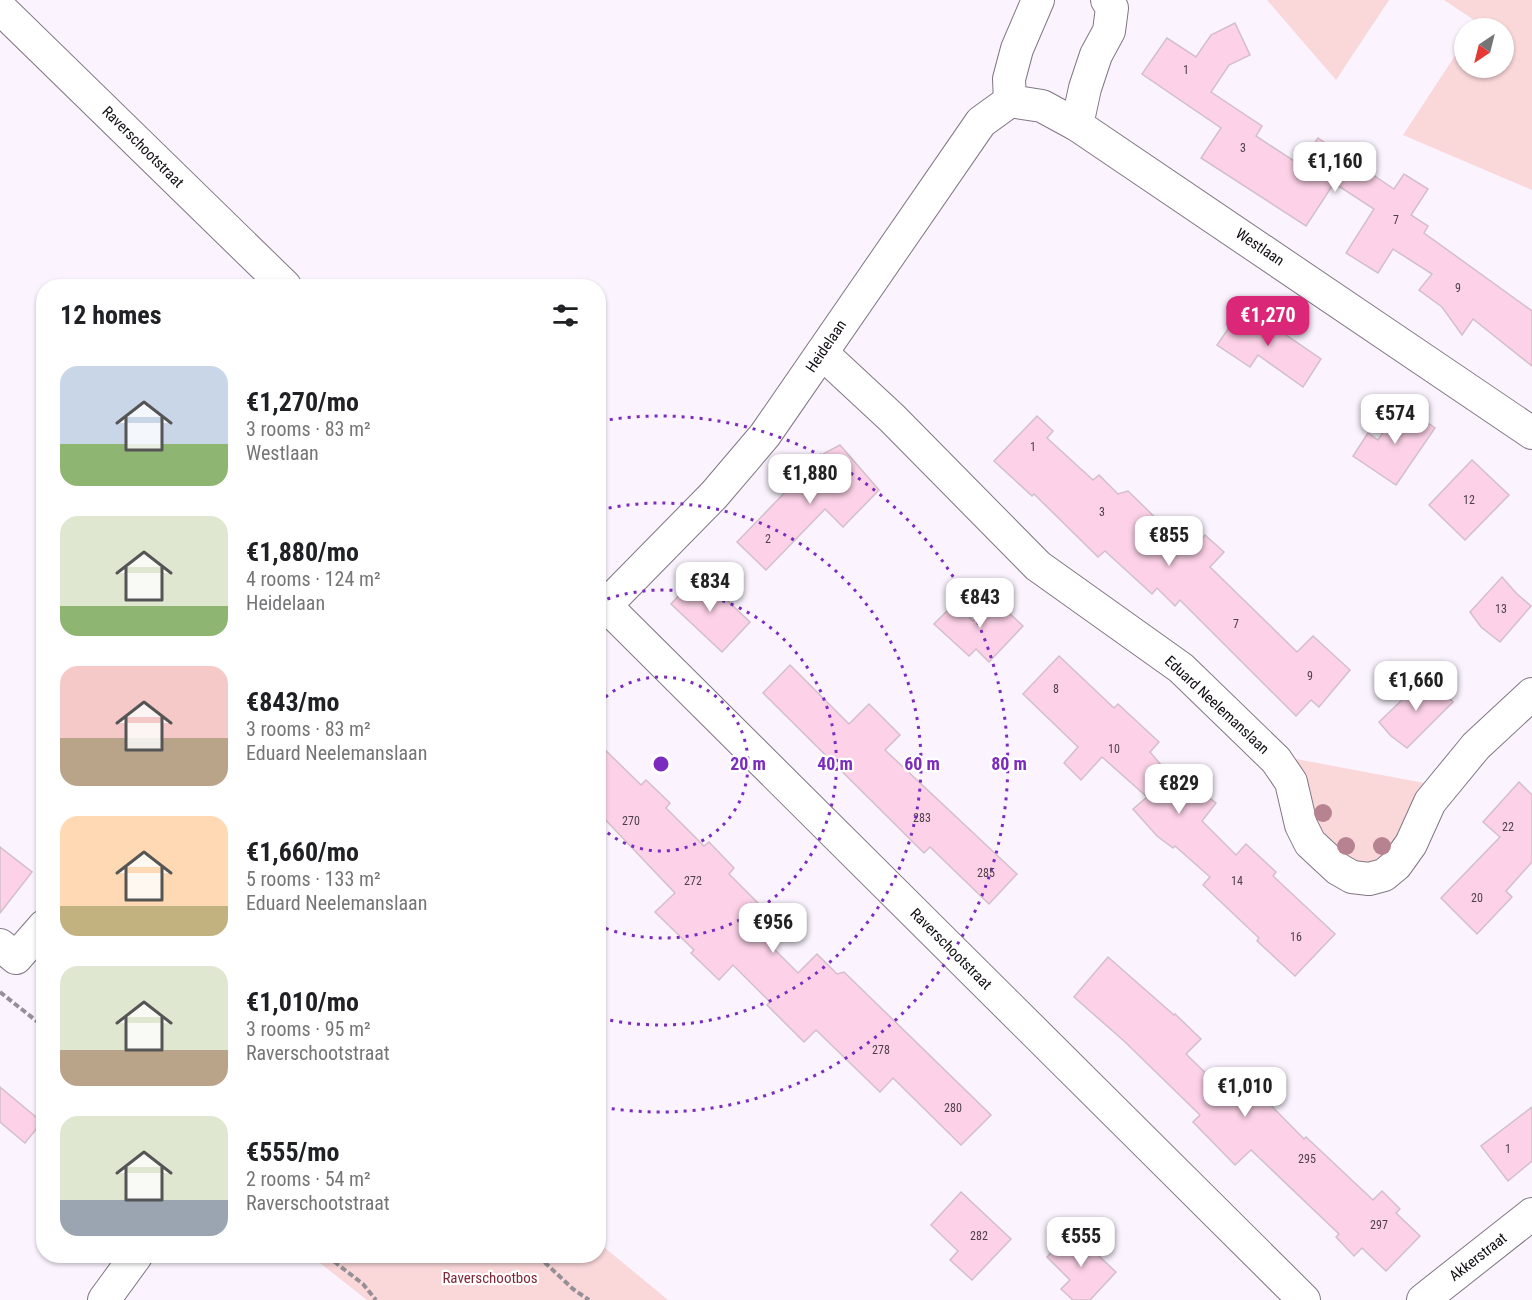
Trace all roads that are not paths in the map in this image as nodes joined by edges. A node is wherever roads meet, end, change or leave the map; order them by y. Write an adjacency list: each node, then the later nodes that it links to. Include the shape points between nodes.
1 (1038, 0): 4 (street, via 1008,79)
2 (1107, 0): 5 (street, via 1112,8 1109,31 1092,66)
3 (0, 8): 6 (street, Raverschootstraat)
4 (1011, 101): 5 (street, Westlaan, via 1042,106); 7 (street, Heidelaan, via 981,122)
5 (1077, 125): 8 (street, Westlaan)
6 (278, 279)
7 (822, 353): 9 (street, Heidelaan, via 765,435 721,486); 11 (street, Eduard Neelemanslaan, via 1038,566 1181,668 1276,760 1291,782 1301,825 1310,843 1352,877 1369,879 1384,875 1396,865 1411,844 1430,802 1476,746)
8 (1532, 433)
9 (606, 598)
10 (606, 606): 17 (street, Raverschootstraat)
11 (1532, 694)
12 (36, 932): 13 (street)
13 (8, 952)
14 (1532, 1214): 18 (street, Akkerstraat)
15 (130, 1263): 16 (street)
16 (104, 1300)
17 (1304, 1300)
18 (1424, 1300)

